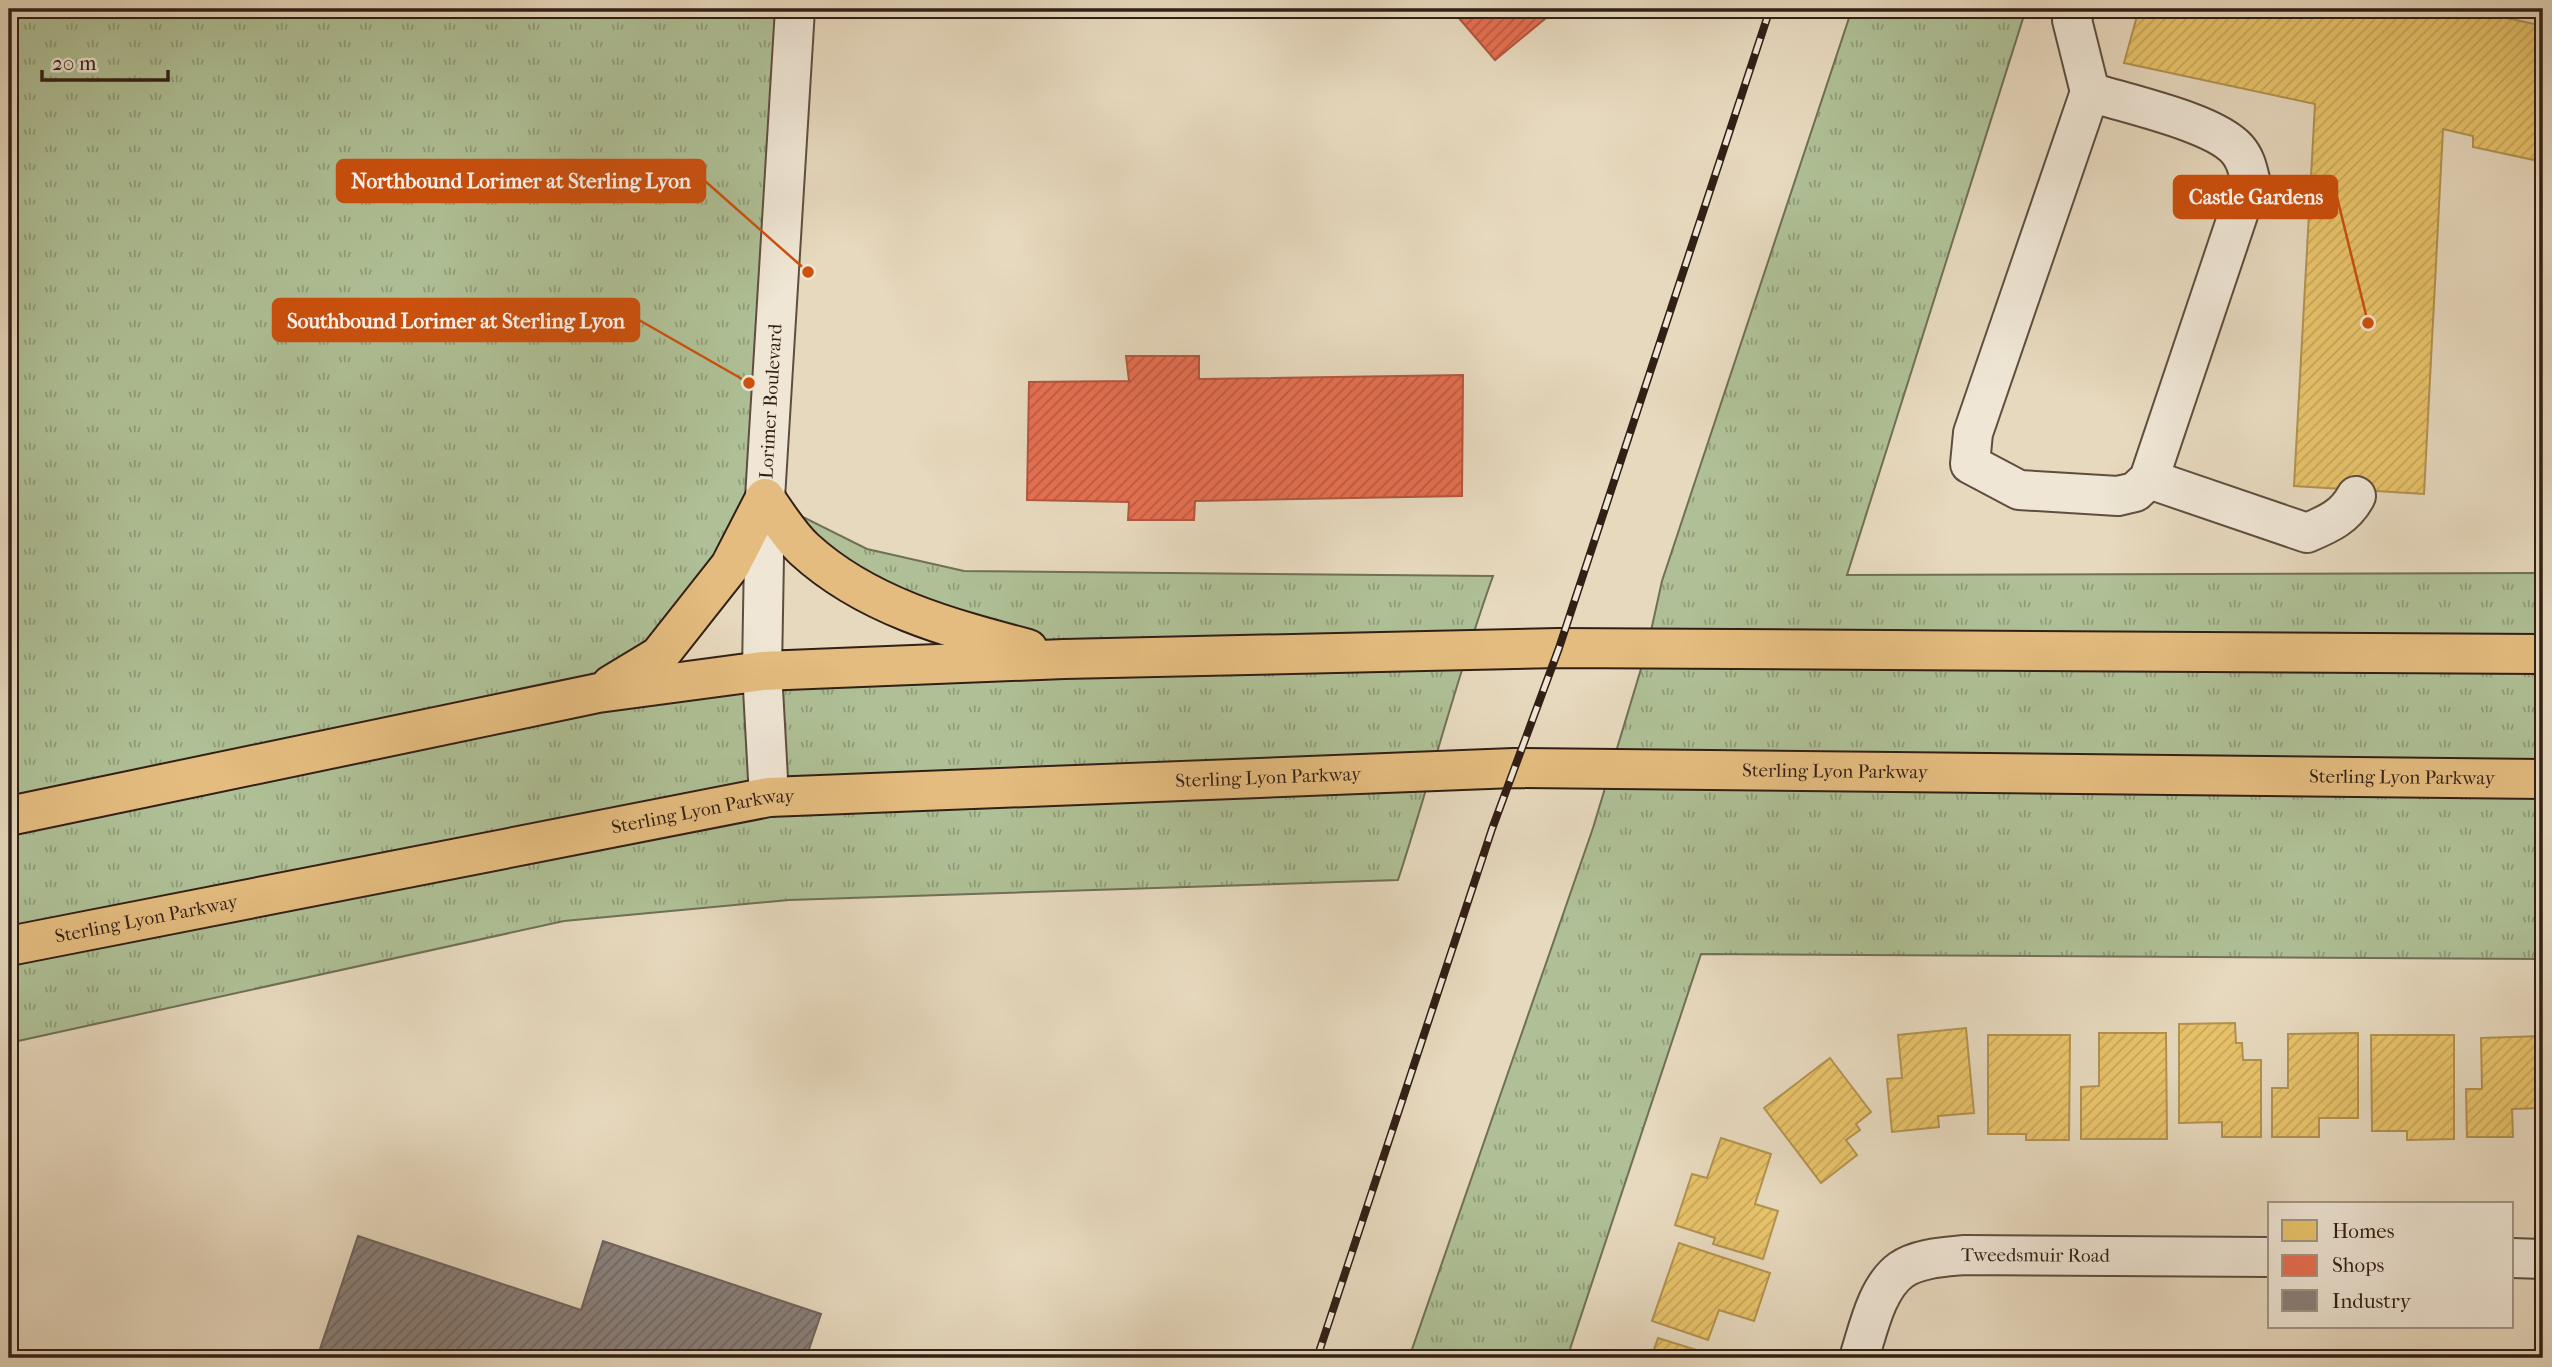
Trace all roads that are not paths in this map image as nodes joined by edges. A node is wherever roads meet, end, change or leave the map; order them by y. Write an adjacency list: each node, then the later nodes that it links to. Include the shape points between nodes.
1 (795, 9): 6 (street, Lorimer Boulevard)
2 (2075, 9): 3 (street, via 2072,20)
3 (2090, 92): 4 (street, via 2215,131 2246,160 2250,179); 4 (street, via 1973,433 1970,464 2019,490 2118,496 2135,492)
4 (2149, 480): 5 (street, via 2307,533 2332,523)
5 (2356, 496)
6 (765, 498): 8 (main road, via 803,548 853,588 952,629); 9 (street, Lorimer Boulevard); 10 (main road, via 730,566 659,656)
7 (2543, 654): 8 (main road, via 1559,648)
8 (1064, 659): 9 (main road)
9 (762, 671): 10 (main road); 12 (street, Lorimer Boulevard)
10 (598, 693): 13 (main road)
11 (2543, 779): 12 (main road, Sterling Lyon Parkway, via 1514,768)
12 (769, 797): 14 (main road, Sterling Lyon Parkway)
13 (9, 816)
14 (9, 946)
15 (2268, 1257): 18 (street, Tweedsmuir Road, via 1965,1255 1932,1259 1901,1270 1882,1294)
16 (2514, 1258): 17 (street)
17 (2543, 1259)
18 (1858, 1358)

